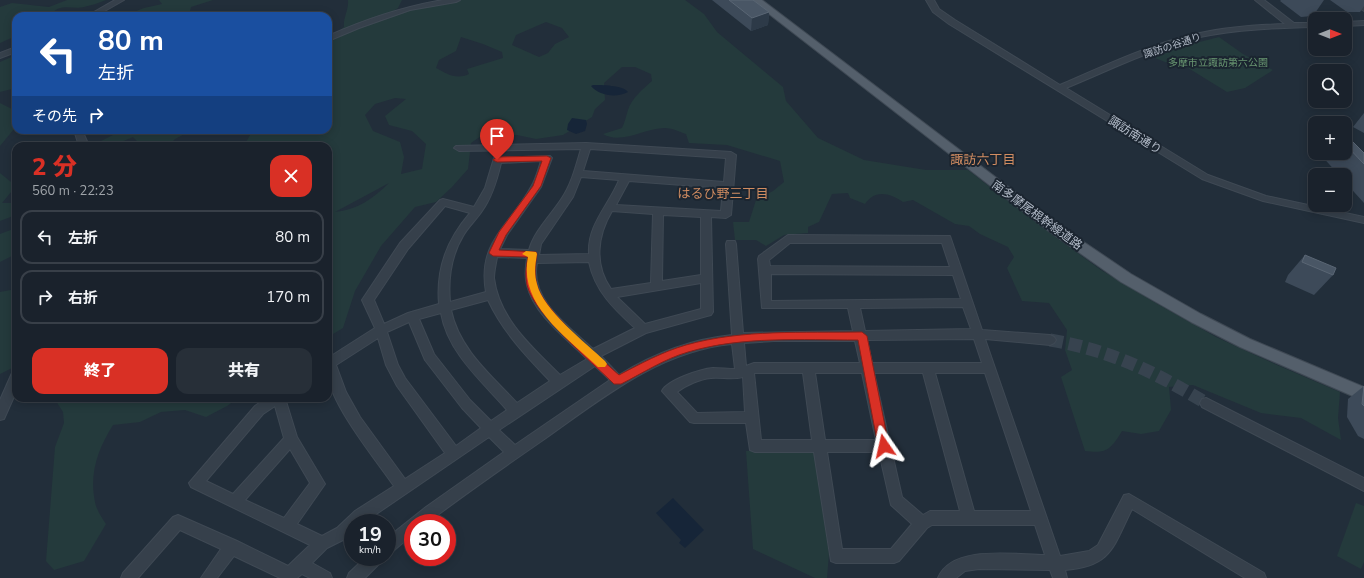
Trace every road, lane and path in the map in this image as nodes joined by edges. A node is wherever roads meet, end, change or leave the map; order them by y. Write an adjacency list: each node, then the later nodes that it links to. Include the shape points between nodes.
1 (120, 0): 8 (street)
2 (456, 0): 13 (street, via 408,8)
3 (756, 0): 51 (main road, 南多摩尾根幹線道路, via 1002,190 1079,246 1126,278 1196,318)
4 (930, 0): 17 (street, 諏訪南通り, via 936,10 945,17)
5 (1259, 0): 12 (street)
6 (1351, 0): 7 (street)
7 (1364, 9)
8 (98, 12)
9 (1364, 23): 10 (street)
10 (1352, 24)
11 (1308, 25): 12 (street, 諏訪の谷通り)
12 (1294, 26): 17 (street, 諏訪の谷通り, via 1229,30 1192,37)
13 (332, 37)
14 (12, 51): 16 (street)
15 (12, 57): 16 (street)
16 (0, 58)
17 (1060, 88): 29 (street, 諏訪南通り, via 1219,183 1271,201)
18 (499, 146): 19 (street); 20 (street); 21 (street)
19 (586, 146): 22 (street); 24 (street, via 732,155)
20 (459, 148)
21 (497, 160): 26 (street, via 491,188); 31 (street, via 547,158 537,186 502,234)
22 (578, 174): 23 (street); 32 (street, via 568,197 536,244)
23 (625, 178): 24 (street); 25 (street)
24 (729, 185): 28 (street, via 726,215)
25 (609, 208): 27 (street); 33 (street, via 599,225 594,242)
26 (477, 211): 42 (street, via 456,238 450,253 444,272); 45 (street, via 443,202 404,246 368,300)
27 (658, 211): 28 (street); 37 (street)
28 (706, 214): 36 (street)
29 (1364, 220)
30 (731, 244): 48 (street)
31 (493, 253): 32 (street); 39 (street, via 489,277)
32 (532, 257): 33 (street); 50 (street, via 530,270 536,296 547,312)
33 (594, 258): 38 (street, via 598,275)
34 (765, 270): 35 (street); 35 (street, via 763,259 788,239 902,238 946,239); 41 (street, via 766,305)
35 (957, 271): 40 (street)
36 (706, 278): 37 (street); 44 (street, via 707,312)
37 (656, 285): 38 (street)
38 (608, 294): 44 (street)
39 (491, 295): 42 (street); 60 (street, via 508,327)
40 (968, 303): 41 (street); 46 (street)
41 (854, 304): 47 (street)
42 (446, 306): 43 (street); 67 (street, via 450,326 457,342)
43 (412, 316): 45 (street); 70 (street, via 429,357 466,404)
44 (643, 329): 50 (street)
45 (381, 330): 52 (street); 75 (street, via 392,365 401,382)
46 (978, 334): 47 (street); 49 (street); 56 (street)
47 (862, 336): 48 (street); 54 (street)
48 (738, 339): 57 (street, via 740,366); 59 (street, via 685,349)
49 (1050, 340)
50 (595, 357): 59 (street); 60 (street)
51 (1278, 358): 62 (main road, 南多摩尾根幹線道路); 63 (main road, 南多摩尾根幹線道路)
52 (332, 362)
53 (808, 368): 54 (street); 57 (street, via 754,368); 72 (street)
54 (868, 368): 55 (street); 73 (street)
55 (928, 368): 56 (street); 81 (street)
56 (989, 368): 82 (street)
57 (746, 371): 69 (street); 69 (street, via 736,374 711,373 680,383 668,391 694,418)
58 (332, 372): 77 (street, via 355,421)
59 (618, 381): 74 (street)
60 (559, 382): 67 (street)
61 (12, 386): 68 (street)
62 (1364, 386)
63 (1364, 394)
64 (272, 402): 78 (street, via 259,410 196,483)
65 (279, 402): 71 (street)
66 (1206, 402): 76 (street)
67 (516, 411): 70 (street)
68 (0, 415)
69 (752, 417): 72 (street, via 755,446)
70 (491, 429): 74 (street); 75 (street)
71 (291, 439): 78 (street); 84 (street, via 318,484)
72 (819, 446): 73 (street); 83 (street, via 836,556 894,556)
73 (884, 446): 83 (street, via 896,500)
74 (514, 453): 80 (street)
75 (454, 454): 77 (street)
76 (1364, 485)
77 (404, 488): 79 (street)
78 (234, 502): 84 (street)
79 (363, 514)
80 (429, 514)
81 (969, 517): 82 (street); 83 (street, via 930,518)
82 (1040, 518): 90 (street)
83 (922, 523)
84 (286, 527): 88 (street)
85 (344, 531): 88 (street)
86 (404, 533): 87 (street)
87 (396, 539)
88 (322, 543): 92 (street)
89 (232, 546): 92 (street); 93 (street, via 178,522); 94 (street)
90 (1055, 562): 97 (street, via 965,564); 98 (street); 99 (street, via 1089,559 1103,550 1129,500)
91 (367, 566): 96 (street)
92 (293, 573): 95 (street)
93 (128, 578)
94 (208, 578)
95 (325, 578)
96 (354, 578)
97 (945, 578)
98 (1060, 578)
99 (1259, 578)

